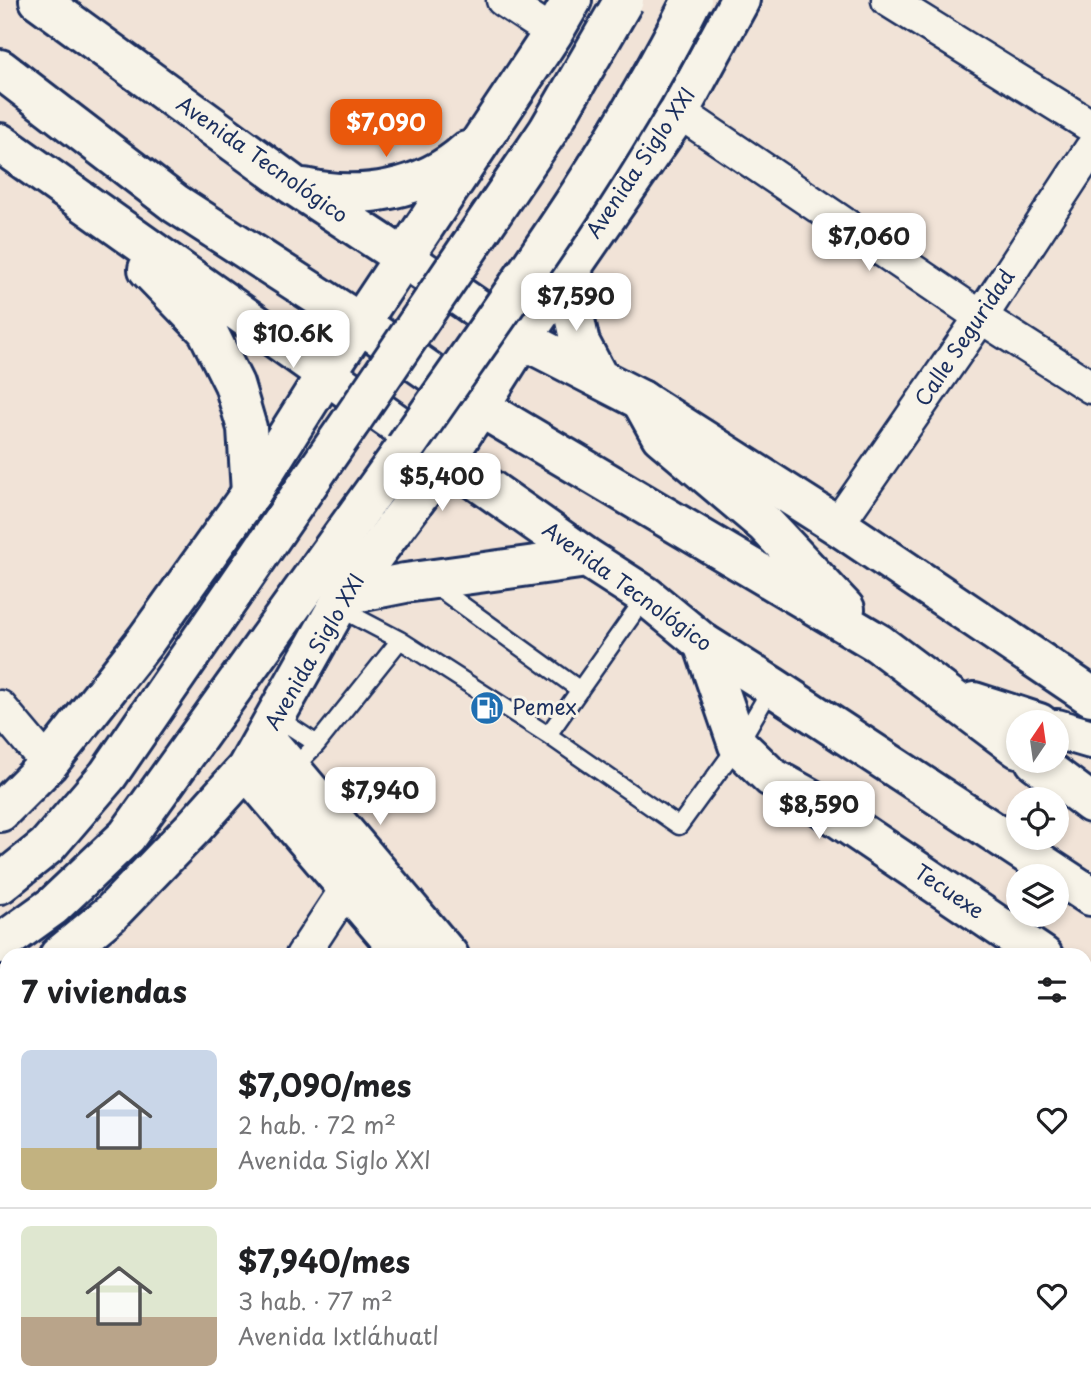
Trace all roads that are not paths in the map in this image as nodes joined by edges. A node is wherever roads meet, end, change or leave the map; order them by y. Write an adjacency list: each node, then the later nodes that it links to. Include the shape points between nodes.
1 (39, 0): 15 (main road, Avenida Tecnológico)
2 (503, 0): 8 (street)
3 (572, 0): 8 (main road)
4 (624, 0): 54 (main road, bridge, via 548,131 108,775 47,846)
5 (692, 0): 56 (main road, Avenida Siglo XXI, bridge, via 581,192 405,449 127,836 53,906)
6 (740, 0): 10 (main road, Avenida Siglo XXI)
7 (888, 0): 11 (street)
8 (553, 33): 12 (main road)
9 (0, 69): 20 (main road, via 176,204)
10 (679, 112): 18 (main road, Avenida Siglo XXI); 19 (street)
11 (1091, 126)
12 (482, 137): 15 (main road, via 444,167 399,187 346,194); 17 (main road)
13 (0, 143): 16 (main road, Avenida Tecnológico)
14 (1091, 149): 19 (street, Calle Seguridad)
15 (293, 185): 17 (main road, Avenida Tecnológico)
16 (89, 207): 22 (main road, Avenida Tecnológico); 28 (main road, via 207,330 234,384 247,428)
17 (404, 258): 20 (main road); 21 (main road, Avenida Tecnológico)
18 (574, 262): 21 (main road, Avenida Siglo XXI); 23 (main road, via 571,302 580,343)
19 (981, 317): 24 (street); 29 (street, Calle Seguridad)
20 (360, 323): 22 (main road); 26 (main road)
21 (522, 339): 23 (main road, Avenida Tecnológico); 26 (main road, Avenida Siglo XXI)
22 (326, 374): 27 (main road, Avenida Tecnológico); 28 (main road)
23 (598, 377): 25 (main road, Avenida Tecnológico)
24 (1091, 387)
25 (641, 400): 29 (main road, Avenida Tecnológico); 36 (main road, via 661,436 765,524)
26 (480, 407): 27 (main road, Avenida Siglo XXI); 36 (main road)
27 (447, 458): 30 (main road, Avenida Tecnológico); 33 (main road, Avenida Siglo XXI)
28 (251, 493): 49 (main road, via 146,640)
29 (837, 525): 40 (main road, Avenida Tecnológico)
30 (587, 558): 31 (main road); 32 (main road, Avenida Tecnológico)
31 (428, 580): 33 (main road); 38 (lane)
32 (646, 596): 35 (main road, Avenida Tecnológico); 38 (lane)
33 (340, 601): 34 (lane); 48 (main road, Avenida Siglo XXI)
34 (400, 640): 44 (lane); 48 (lane)
35 (703, 643): 37 (main road, Avenida Tecnológico); 47 (main road, Tecuexe)
36 (878, 643): 39 (main road)
37 (773, 687): 47 (lane); 55 (main road, Avenida Tecnológico)
38 (580, 690): 44 (lane)
39 (948, 694): 42 (main road); 45 (main road)
40 (1091, 696)
41 (0, 707): 49 (street)
42 (1006, 712)
43 (1069, 733): 46 (main road)
44 (548, 735): 47 (lane, via 679,826)
45 (1006, 739)
46 (1091, 739)
47 (738, 745): 61 (main road, Tecuexe, via 771,777)
48 (278, 762): 53 (main road); 57 (main road, Avenida Siglo XXI)
49 (48, 764): 52 (main road)
50 (1052, 774): 51 (main road)
51 (1091, 803)
52 (0, 812)
53 (357, 872): 58 (street); 59 (main road); 60 (main road)
54 (0, 884)
55 (1091, 896)
56 (0, 944)
57 (69, 948)
58 (307, 948)
59 (400, 948)
60 (440, 948)
61 (1031, 948)

